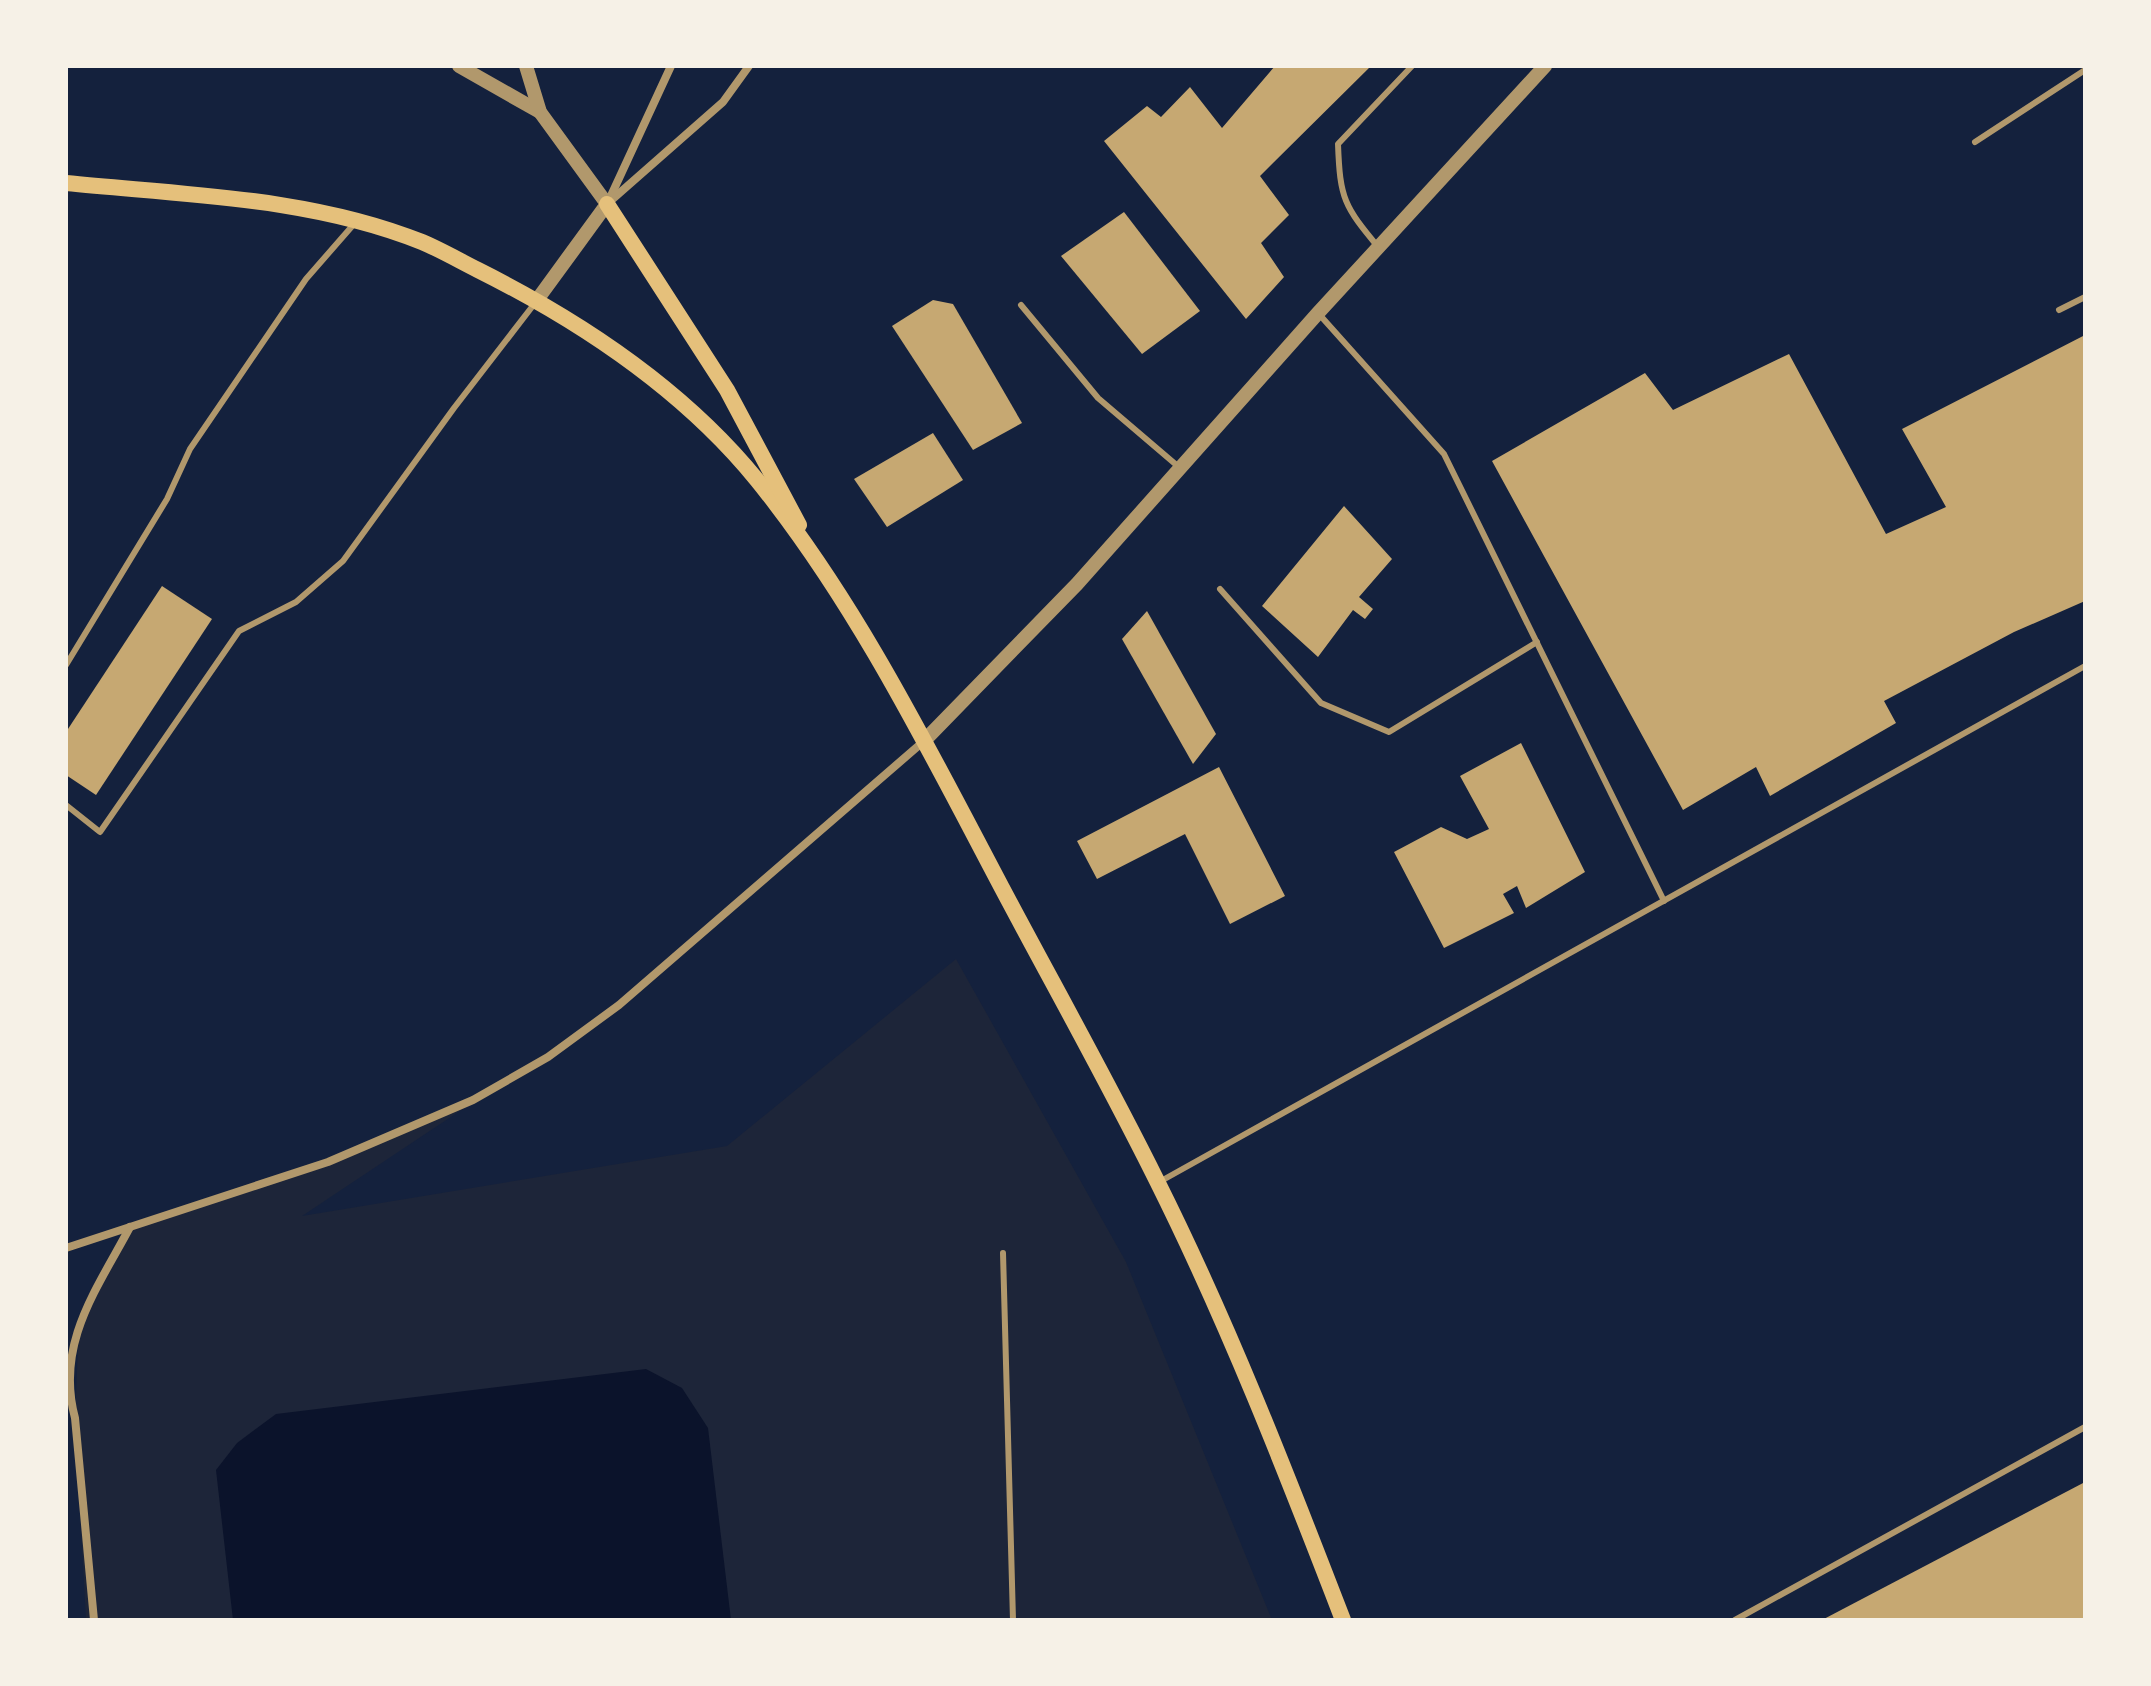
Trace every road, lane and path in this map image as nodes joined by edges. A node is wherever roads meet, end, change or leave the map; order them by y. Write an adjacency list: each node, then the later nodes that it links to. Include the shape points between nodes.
1 (459, 66): 8 (street)
2 (526, 66): 8 (street)
3 (671, 66): 11 (street)
4 (749, 66): 11 (street, via 723,102)
5 (1412, 66): 13 (lane, via 1338,144 1340,187 1352,215)
6 (1545, 66): 13 (street)
7 (2085, 70): 9 (lane)
8 (540, 112): 11 (street)
9 (1975, 142)
10 (66, 183): 12 (main road, via 235,200)
11 (607, 204): 15 (street); 20 (main road, via 727,390)
12 (357, 220): 15 (main road, via 424,243); 23 (lane, via 306,279 190,449 167,499)
13 (1379, 248): 18 (street)
14 (2085, 297): 17 (lane)
15 (537, 300): 20 (main road, via 636,365 692,412 756,479); 26 (lane, via 343,561 296,602 239,631 100,832)
16 (1021, 305): 19 (lane, via 1098,398)
17 (2059, 310)
18 (1318, 313): 19 (street); 22 (lane, via 1444,454)
19 (1180, 468): 25 (street, via 1077,584)
20 (829, 579): 25 (main road)
21 (1220, 589): 22 (lane, via 1321,703 1389,732)
22 (1537, 642): 27 (lane)
23 (66, 665)
24 (2085, 666): 27 (lane)
25 (924, 741): 28 (main road); 29 (street, via 619,1005 548,1057 473,1100 328,1162)
26 (66, 805)
27 (1664, 901): 28 (lane)
28 (1158, 1183): 35 (main road, via 1268,1432)
29 (131, 1226): 30 (street); 33 (street, via 79,1323 70,1362)
30 (66, 1248)
31 (1003, 1253): 34 (lane)
32 (2085, 1427): 36 (lane)
33 (94, 1620)
34 (1013, 1620)
35 (1343, 1620)
36 (1735, 1620)

